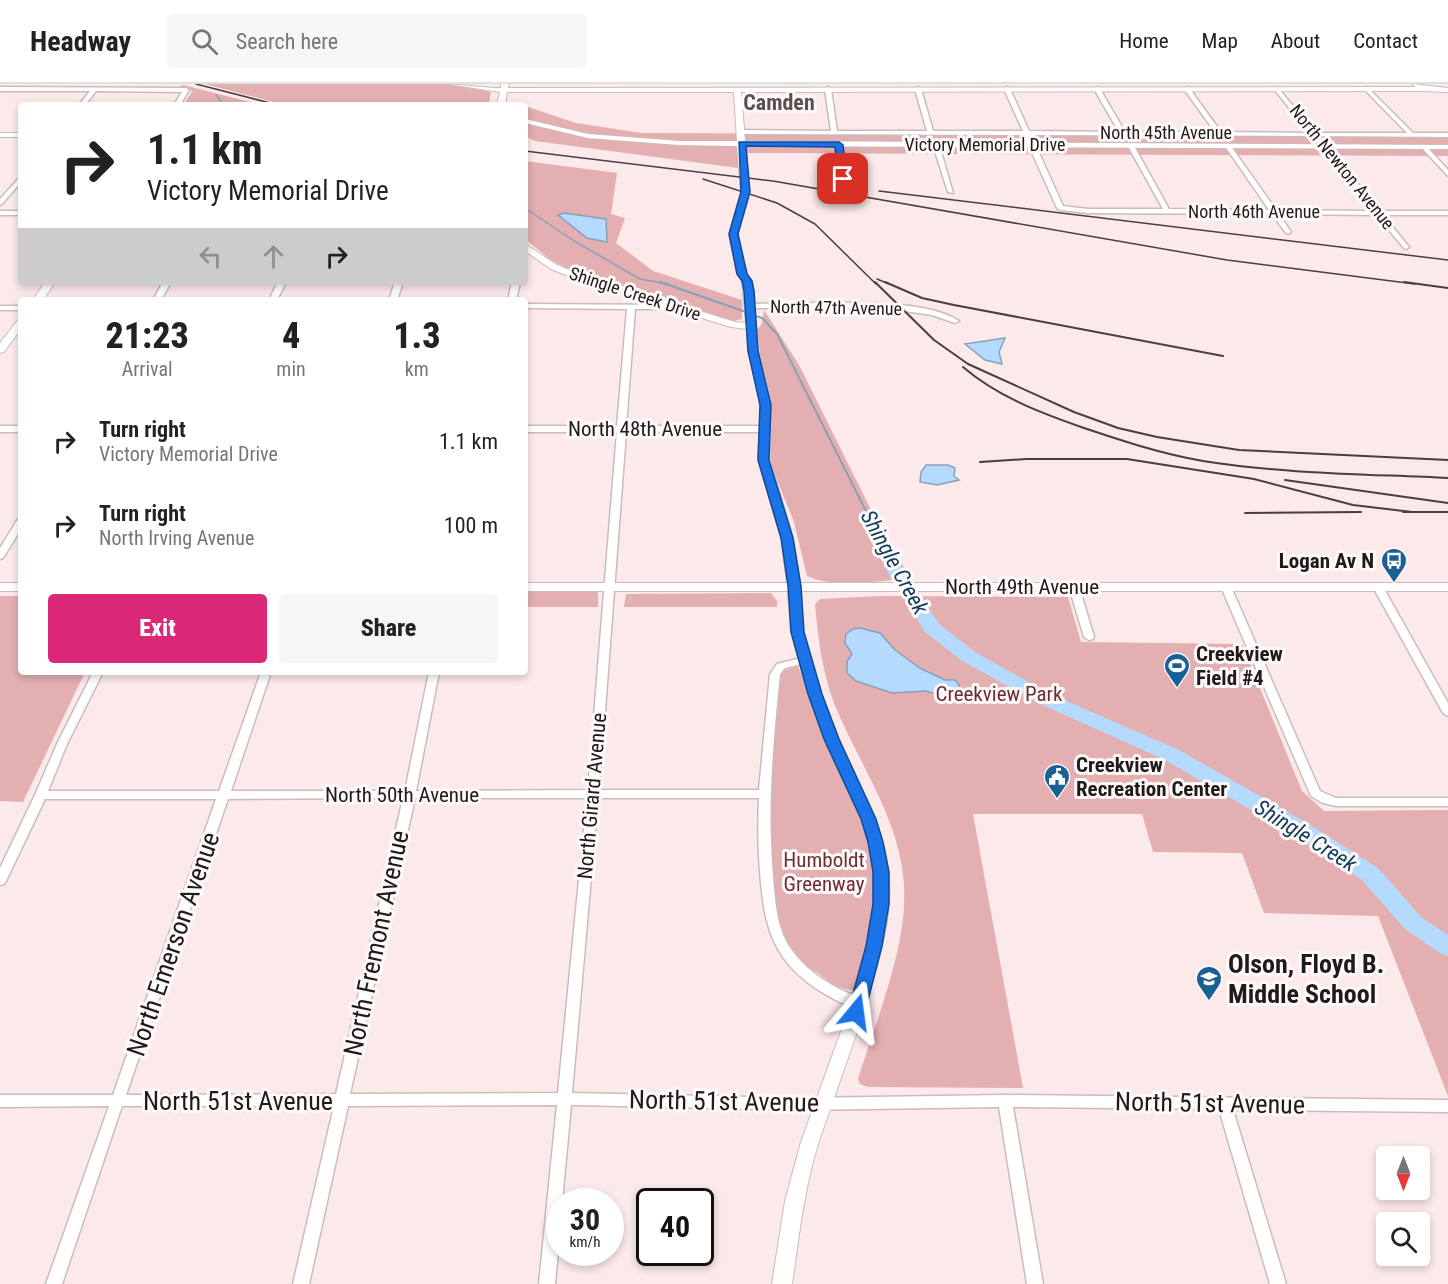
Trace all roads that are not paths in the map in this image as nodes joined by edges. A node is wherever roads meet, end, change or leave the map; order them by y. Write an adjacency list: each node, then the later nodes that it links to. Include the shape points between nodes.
1 (457, 85): 12 (street)
2 (598, 86): 3 (street); 12 (street)
3 (688, 86): 15 (street)
4 (779, 86): 15 (street); 16 (street)
5 (872, 86): 16 (street); 17 (street)
6 (963, 86): 17 (street); 18 (street)
7 (1053, 86): 18 (street); 19 (street)
8 (1142, 86): 19 (street); 20 (street)
9 (1233, 86): 20 (street); 21 (street)
10 (1324, 86): 21 (street); 22 (street)
11 (1418, 86): 22 (street); 23 (main road)
12 (505, 87): 26 (street)
13 (0, 89): 14 (street)
14 (95, 89): 24 (street); 25 (street, via 186,90)
15 (737, 89): 28 (street)
16 (828, 89): 29 (street)
17 (918, 89): 30 (street)
18 (1007, 89): 31 (street)
19 (1097, 89): 32 (street)
20 (1187, 89): 33 (street)
21 (1277, 89): 34 (street, North Newton Avenue)
22 (1367, 89): 35 (street)
23 (1448, 89)
24 (84, 102)
25 (179, 102)
26 (502, 102)
27 (528, 122): 39 (street, Victory Memorial Drive, via 605,139)
28 (741, 132): 29 (street, North 45th Avenue); 39 (street)
29 (834, 132): 30 (street, North 45th Avenue)
30 (931, 133): 31 (street, North 45th Avenue)
31 (1026, 133): 32 (street, North 45th Avenue); 42 (street)
32 (1123, 133): 33 (street, North 45th Avenue)
33 (1219, 134): 34 (street, North 45th Avenue)
34 (1315, 134): 35 (street, North 45th Avenue); 45 (street, North Newton Avenue)
35 (1411, 134): 38 (street, North 45th Avenue)
36 (0, 135): 37 (street)
37 (18, 135)
38 (1448, 135)
39 (741, 144): 40 (street, Victory Memorial Drive); 67 (street, via 745,192 733,234)
40 (839, 145): 41 (street, Victory Memorial Drive); 49 (street)
41 (936, 145): 42 (street, Victory Memorial Drive); 51 (street)
42 (1033, 145): 43 (street, Victory Memorial Drive); 53 (street, North 46th Avenue, via 1060,207)
43 (1131, 146): 44 (street, Victory Memorial Drive); 53 (street)
44 (1228, 146): 45 (street, Victory Memorial Drive); 54 (street)
45 (1326, 146): 46 (street, Victory Memorial Drive); 55 (street, North Newton Avenue)
46 (1424, 147): 47 (street, Victory Memorial Drive); 48 (street)
47 (1448, 147)
48 (1448, 174)
49 (843, 179)
50 (18, 182): 52 (street)
51 (951, 192)
52 (0, 203)
53 (1167, 211): 54 (street, North 46th Avenue)
54 (1274, 212): 55 (street, North 46th Avenue); 59 (street)
55 (1379, 212): 58 (street, North 46th Avenue); 60 (street, North Newton Avenue)
56 (0, 213): 57 (street)
57 (18, 213)
58 (1448, 213)
59 (1288, 232)
60 (1406, 246)
61 (528, 249): 64 (street, Shingle Creek Drive, via 563,272)
62 (528, 306): 63 (street)
63 (631, 307): 64 (street); 74 (street, North Girard Avenue)
64 (672, 307): 67 (street, Shingle Creek Drive, via 735,325)
65 (0, 308): 66 (street)
66 (18, 308)
67 (752, 315): 68 (street, North 47th Avenue, via 891,307 943,315); 75 (street, via 756,366 766,405)
68 (955, 321)
69 (18, 326): 70 (street)
70 (0, 350)
71 (0, 429): 72 (street)
72 (18, 429)
73 (528, 429): 74 (street, North 48th Avenue)
74 (622, 429): 75 (street, North 48th Avenue); 82 (street, North Girard Avenue)
75 (764, 429): 79 (street, via 764,460 787,538)
76 (18, 526): 77 (street)
77 (0, 556)
78 (528, 586): 82 (street, North 49th Avenue)
79 (795, 586): 82 (street, North 49th Avenue); 83 (street, North 49th Avenue); 88 (street, via 797,632)
80 (0, 587): 81 (street)
81 (18, 587)
82 (611, 587): 97 (street, North Girard Avenue)
83 (1074, 587): 84 (street, North 49th Avenue); 87 (street)
84 (1226, 587): 85 (street, North 49th Avenue); 98 (street, via 1312,789 1320,797 1336,802)
85 (1378, 587): 86 (street, North 49th Avenue); 92 (street)
86 (1448, 587)
87 (1089, 637)
88 (805, 660): 93 (street, via 781,666 775,674); 100 (street, via 831,739 868,819 881,872 881,904 874,946)
89 (96, 675): 94 (street)
90 (265, 675): 95 (street, North Emerson Avenue)
91 (433, 675): 96 (street, North Fremont Avenue)
92 (1448, 713)
93 (763, 794): 97 (street, North 50th Avenue); 100 (street, via 764,849 777,936 792,959 815,980 841,998)
94 (41, 795): 95 (street, North 50th Avenue); 99 (street)
95 (225, 795): 96 (street, North 50th Avenue); 103 (street, North Emerson Avenue)
96 (410, 795): 97 (street, North 50th Avenue); 104 (street, North Fremont Avenue)
97 (594, 795): 101 (street, North Girard Avenue)
98 (1448, 802)
99 (0, 881)
100 (859, 1003): 106 (street)
101 (564, 1100): 104 (street, North 51st Avenue); 106 (street, North 51st Avenue); 111 (street, North Girard Avenue)
102 (0, 1101): 103 (street, North 51st Avenue)
103 (119, 1101): 104 (street, North 51st Avenue); 109 (street, North Emerson Avenue)
104 (342, 1101): 110 (street, North Fremont Avenue)
105 (1005, 1101): 106 (street, North 51st Avenue); 107 (street, North 51st Avenue); 113 (street)
106 (825, 1102): 112 (street, via 794,1201)
107 (1224, 1103): 108 (street, North 51st Avenue); 114 (street)
108 (1447, 1109)
109 (54, 1284)
110 (301, 1284)
111 (547, 1284)
112 (782, 1284)
113 (1035, 1284)
114 (1278, 1284)

